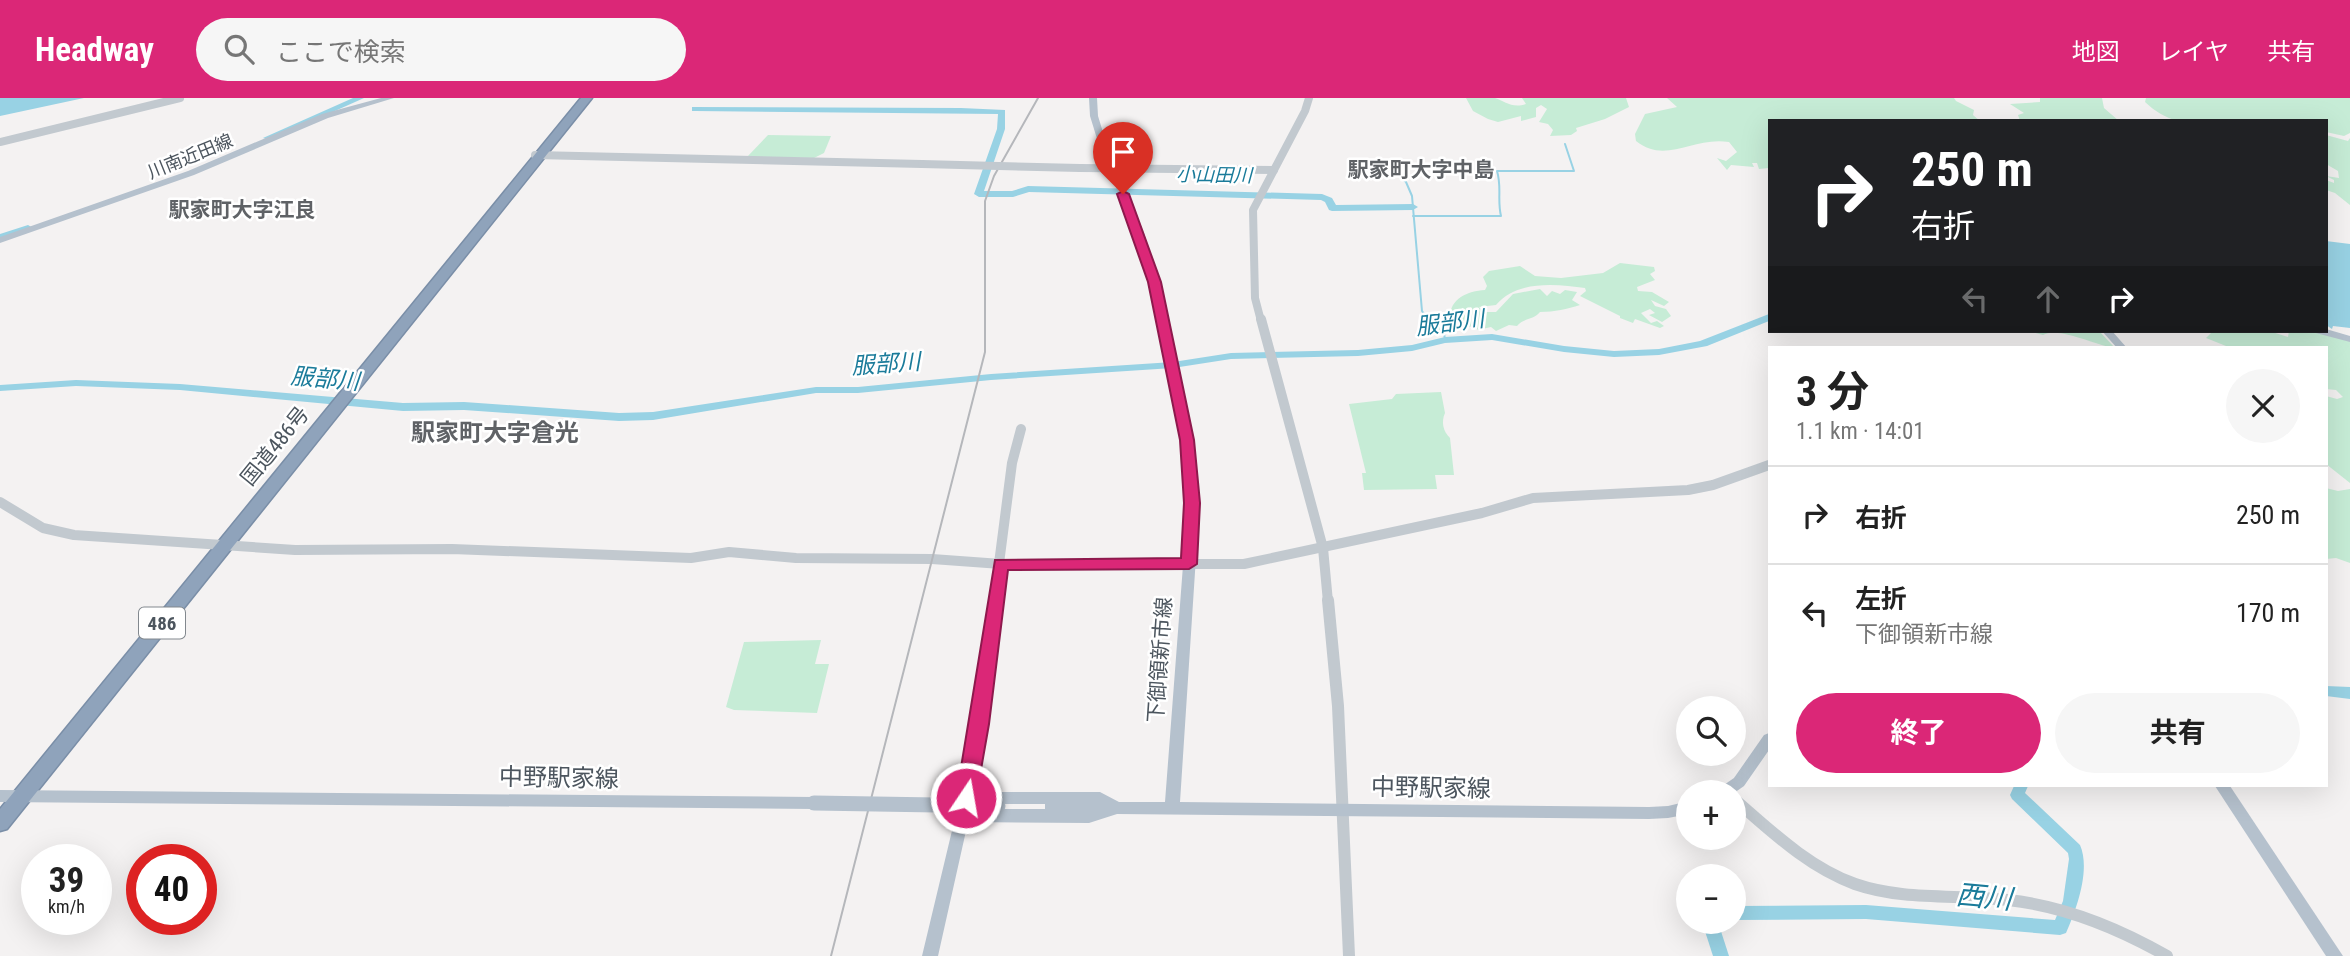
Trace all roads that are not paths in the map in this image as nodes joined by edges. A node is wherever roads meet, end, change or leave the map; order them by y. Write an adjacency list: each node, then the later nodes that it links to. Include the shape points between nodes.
1 (180, 98): 7 (street)
2 (390, 98): 11 (main road, 川南近田線, via 325,117 191,173)
3 (581, 98): 8 (highway, 国道486号 / 486)
4 (587, 98): 8 (highway, 国道486号 / 486)
5 (1093, 98): 9 (main road, 下御領新市線, via 1094,116)
6 (1309, 98): 10 (street)
7 (0, 142)
8 (538, 155): 9 (street, bridge); 17 (highway, 国道486号 / 486)
9 (1113, 169): 10 (street); 20 (main road, 下御領新市線, via 1155,282 1173,367 1189,453)
10 (1274, 170): 18 (street, via 1253,211 1255,298)
11 (0, 240)
12 (2328, 333): 13 (main road)
13 (2350, 339)
14 (1021, 429): 19 (street, via 1012,463)
15 (1768, 465): 18 (street, via 1688,490 1533,498)
16 (0, 502): 17 (street, via 43,528 74,535)
17 (220, 546): 19 (street, via 452,549 640,558 729,552); 25 (highway, 国道486号 / 486)
18 (1323, 548): 20 (street, via 1244,564); 30 (street, via 1338,706)
19 (1000, 564): 20 (street); 24 (street)
20 (1189, 564): 28 (main road, 下御領新市線)
21 (1768, 740): 22 (main road)
22 (1741, 780)
23 (2223, 787): 37 (main road)
24 (966, 798): 27 (main road, via 1100,799); 32 (main road)
25 (7, 799): 26 (main road, 中野駅家線, bridge); 33 (highway, 国道486号 / 486)
26 (998, 806): 27 (main road, 中野駅家線)
27 (1117, 808): 28 (main road); 32 (main road, via 1089,816)
28 (1171, 808): 30 (main road, 中野駅家線)
29 (1746, 809): 36 (street, via 1798,854 1856,884 1898,894 2008,900 2061,909)
30 (1342, 810): 31 (main road, 中野駅家線); 35 (street)
31 (1676, 810)
32 (962, 815): 34 (main road)
33 (0, 823)
34 (930, 956)
35 (1349, 956)
36 (2167, 956)
37 (2335, 956)

